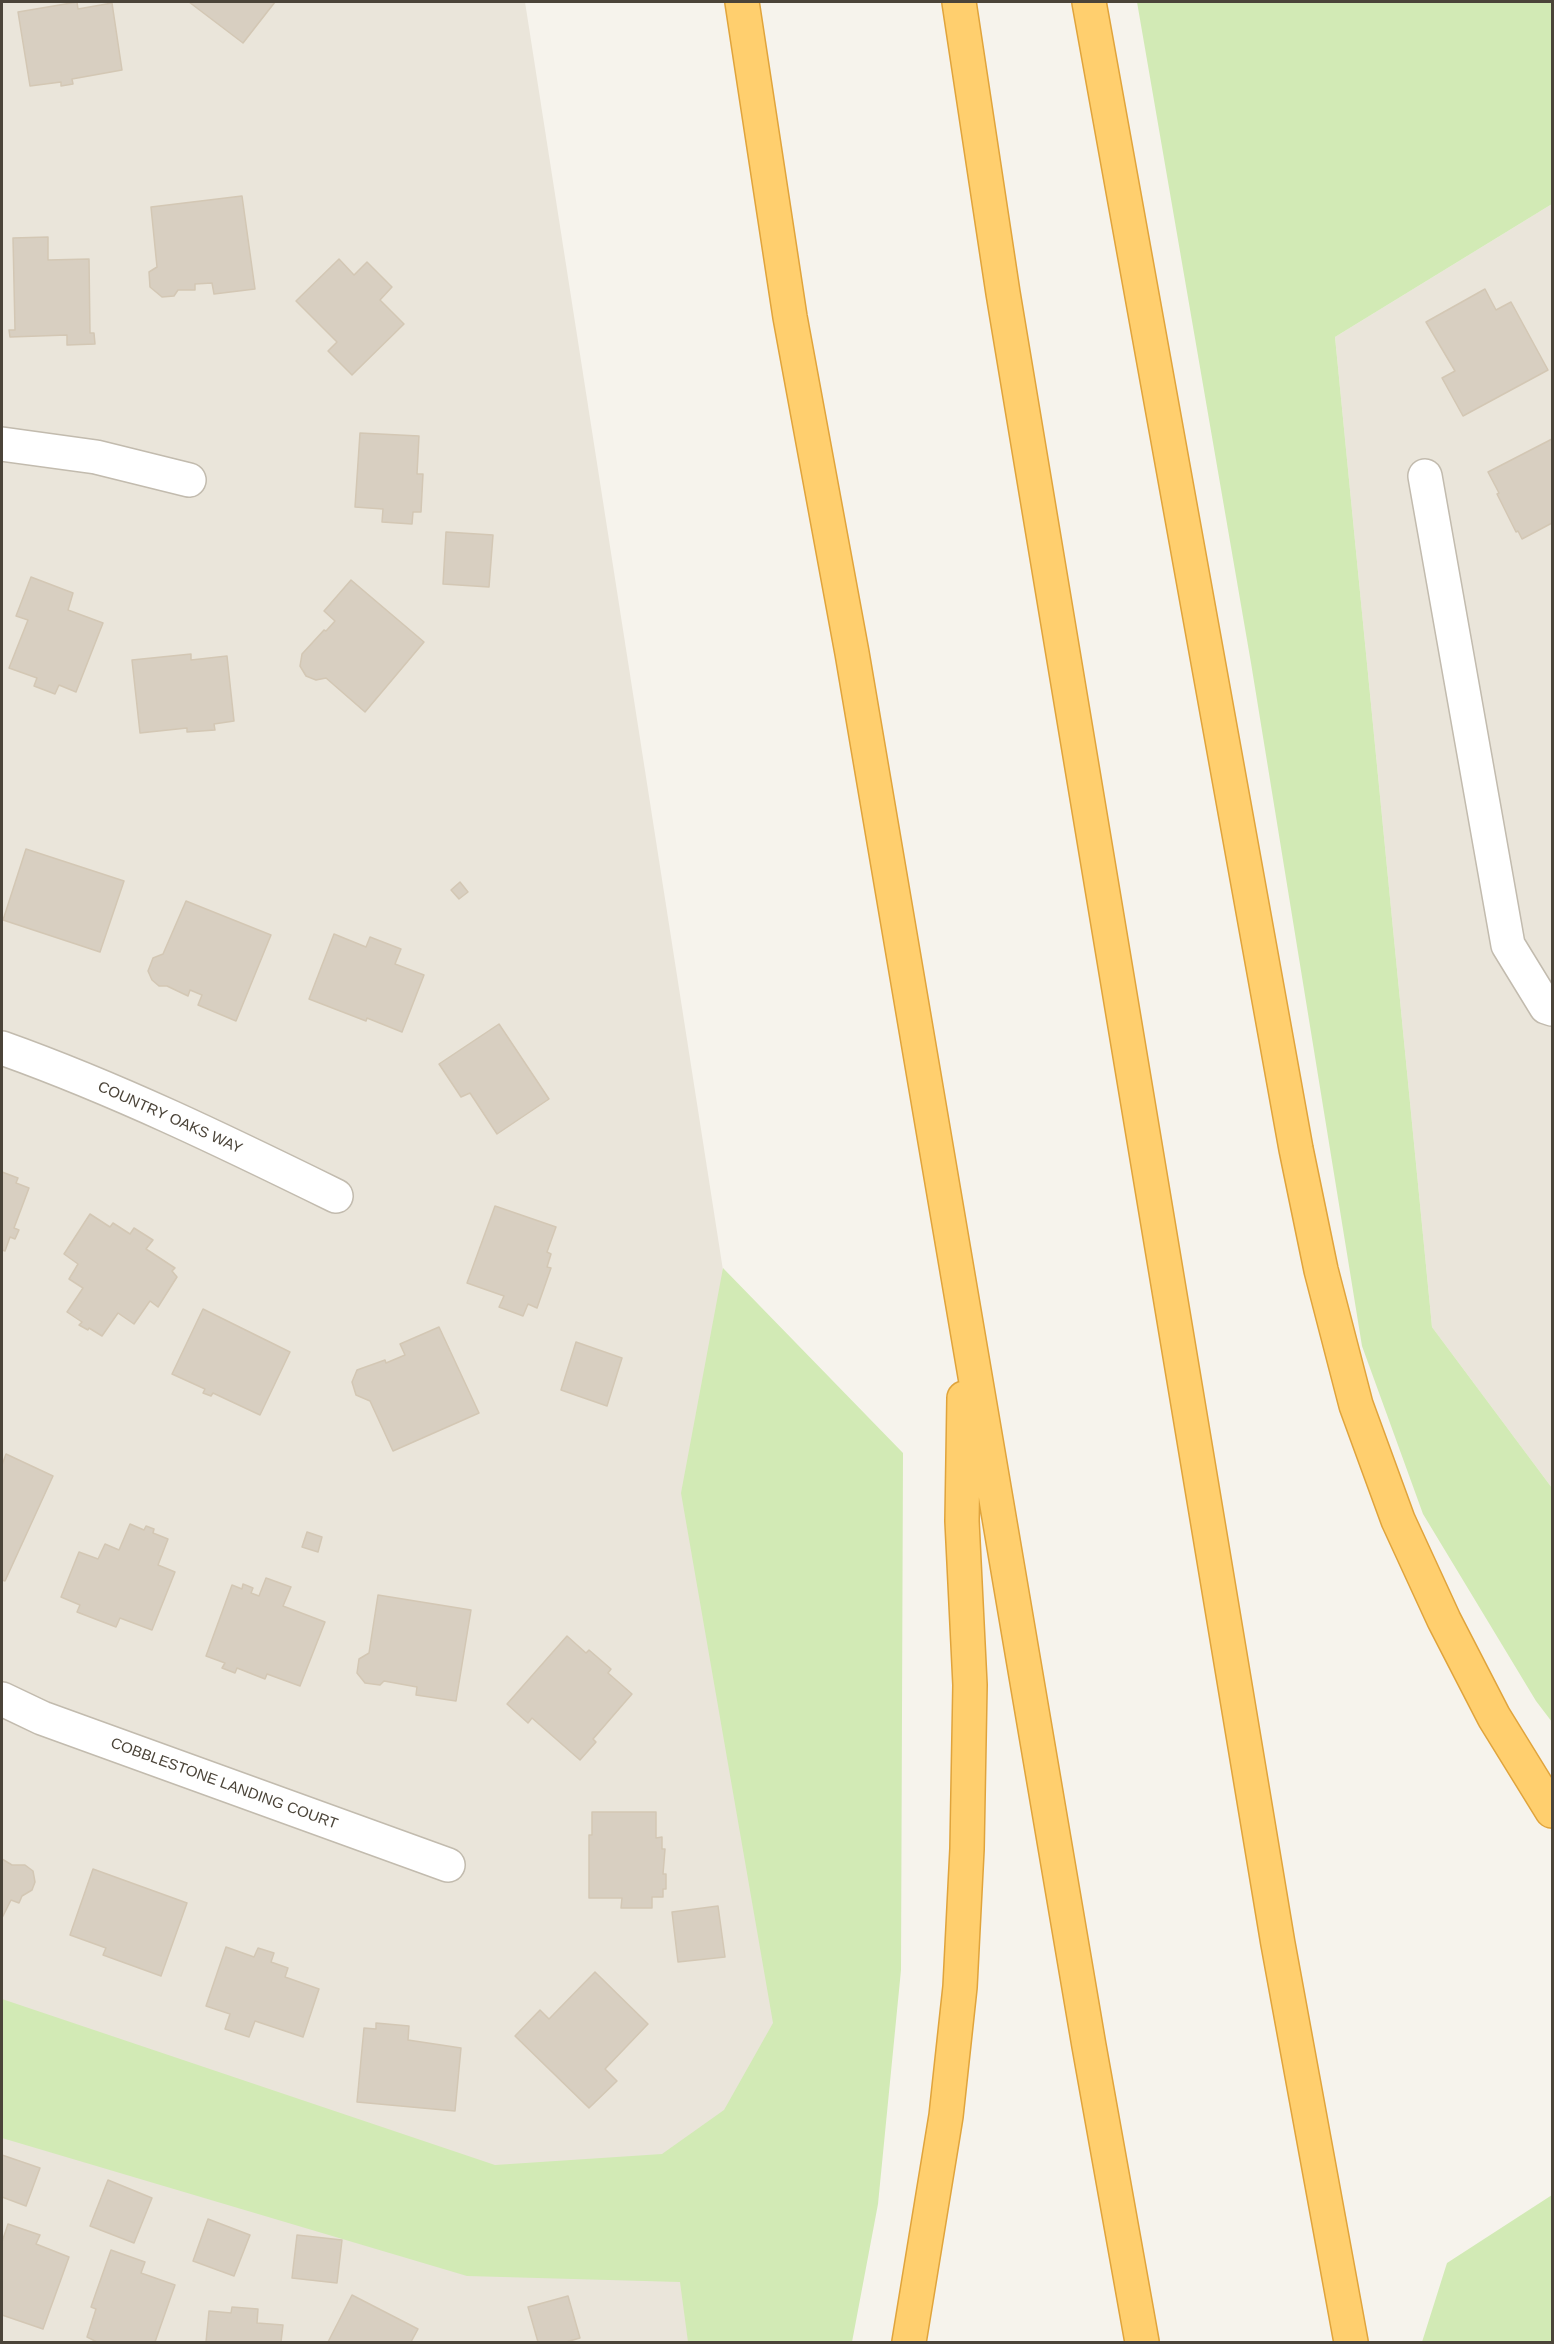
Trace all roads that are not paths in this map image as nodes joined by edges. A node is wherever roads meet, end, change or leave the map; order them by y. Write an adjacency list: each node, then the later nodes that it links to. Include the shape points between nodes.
1 (742, 2): 10 (highway, via 790,317 852,653)
2 (959, 2): 16 (highway, via 1003,293 1278,1944)
3 (1089, 2): 12 (highway, via 1321,1270 1356,1405 1398,1520 1494,1717)
4 (2, 444): 6 (street, via 96,458)
5 (1425, 476): 7 (street, via 1508,945)
6 (189, 480)
7 (1549, 1008)
8 (2, 1048): 9 (street, COUNTRY OAKS WAY, via 180,1120)
9 (336, 1196)
10 (965, 1318): 14 (highway, via 962,1521 970,1685 968,1849 960,1987 946,2116); 15 (highway)
11 (2, 1700): 13 (street, COBBLESTONE LANDING COURT, via 42,1718)
12 (1552, 1811)
13 (448, 1865)
14 (909, 2343)
15 (1142, 2343)
16 (1352, 2343)

